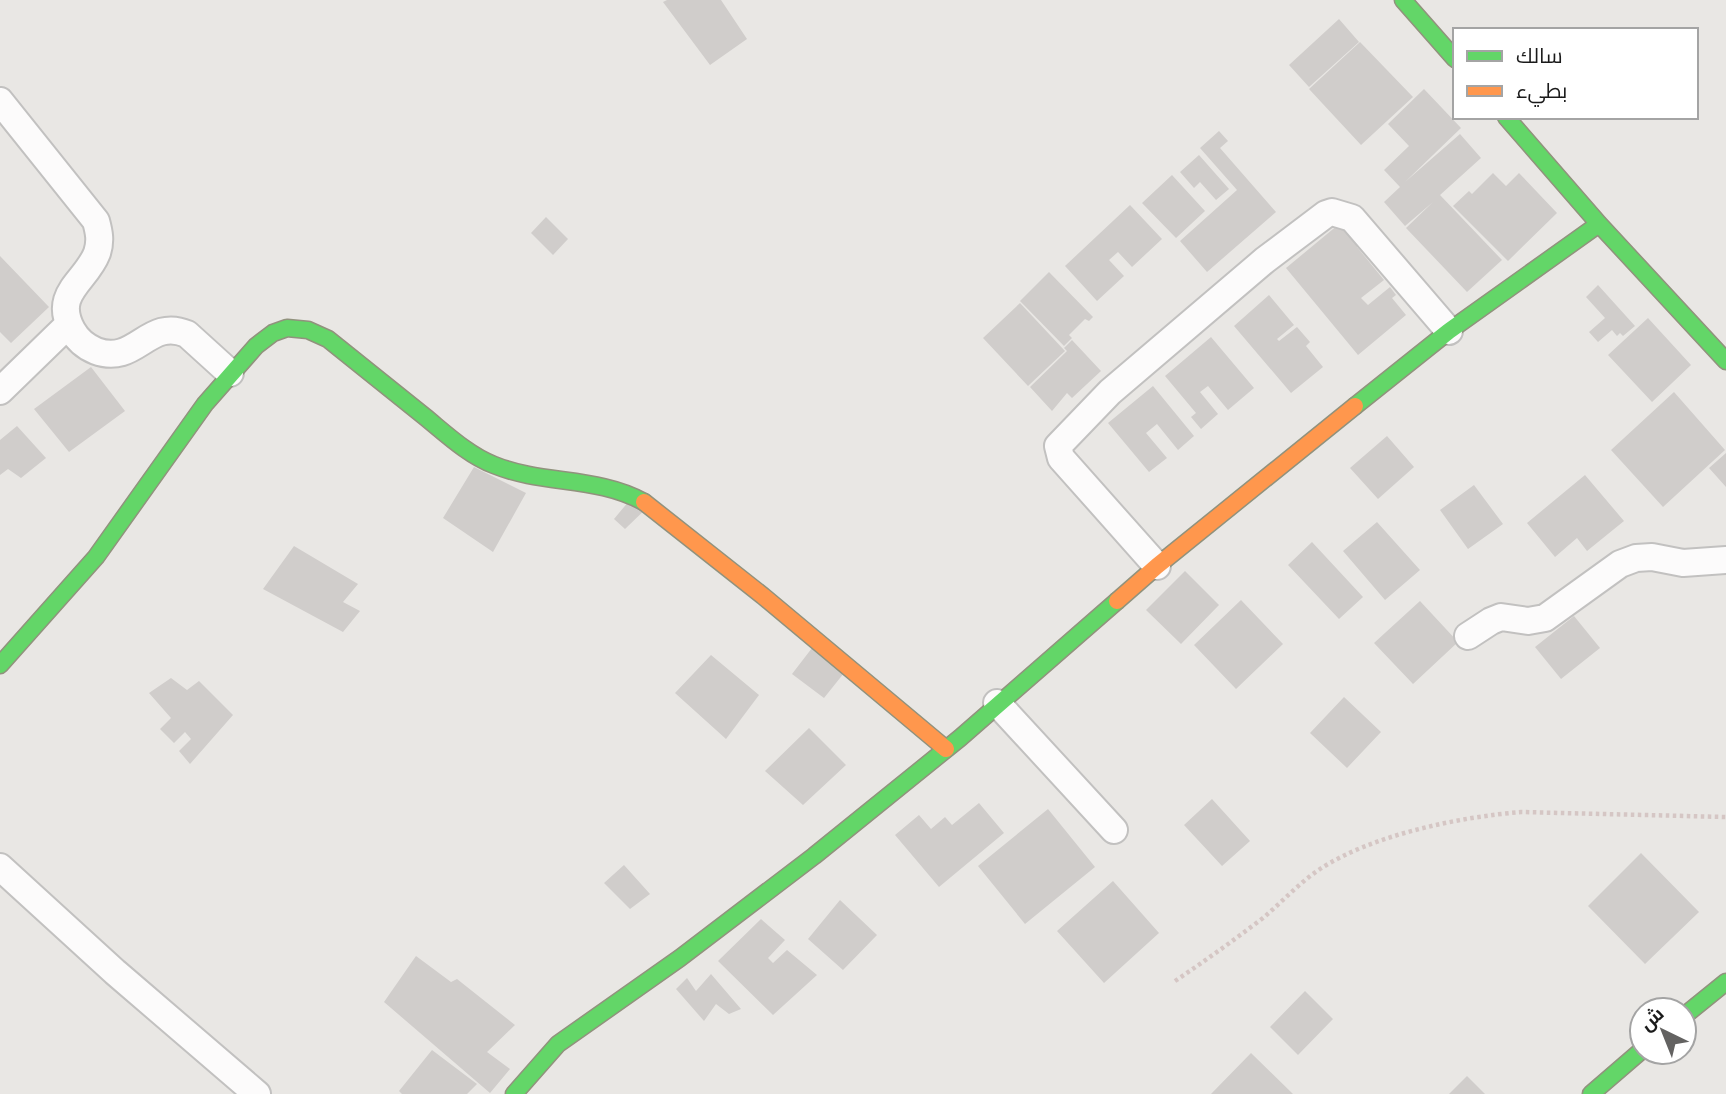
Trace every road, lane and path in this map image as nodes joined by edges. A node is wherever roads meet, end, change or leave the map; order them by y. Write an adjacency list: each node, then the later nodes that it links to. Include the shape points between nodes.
1 (1403, 0): 2 (street)
2 (1453, 56)
3 (0, 101): 6 (street, via 96,221 97,252 70,290 65,312)
4 (1508, 119): 5 (street)
5 (1599, 224): 7 (street); 8 (street)
6 (69, 324): 9 (street, via 91,349 112,354 132,349 161,330 178,330); 10 (street)
7 (1449, 331): 12 (street); 12 (street, via 1352,218 1326,214 1265,260 1110,392 1059,446 1060,458)
8 (1726, 361)
9 (230, 373): 14 (street, via 107,544); 16 (street, via 274,332 307,329 328,338 456,442 493,465 545,480 594,484 629,494 763,596)
10 (1, 388)
11 (1726, 561): 13 (street, via 1636,558 1619,564 1545,618 1501,617)
12 (1157, 566): 15 (street)
13 (1468, 636)
14 (0, 665)
15 (997, 702): 16 (street); 18 (street)
16 (946, 749): 25 (street, via 680,958 558,1044)
17 (1726, 817): 20 (path, via 1521,812 1425,828 1367,846 1321,869)
18 (1114, 830)
19 (0, 867): 24 (street)
20 (1175, 981)
21 (1726, 982): 22 (street)
22 (1698, 1005)
23 (1628, 1062): 26 (street)
24 (257, 1094)
25 (514, 1094)
26 (1591, 1094)

